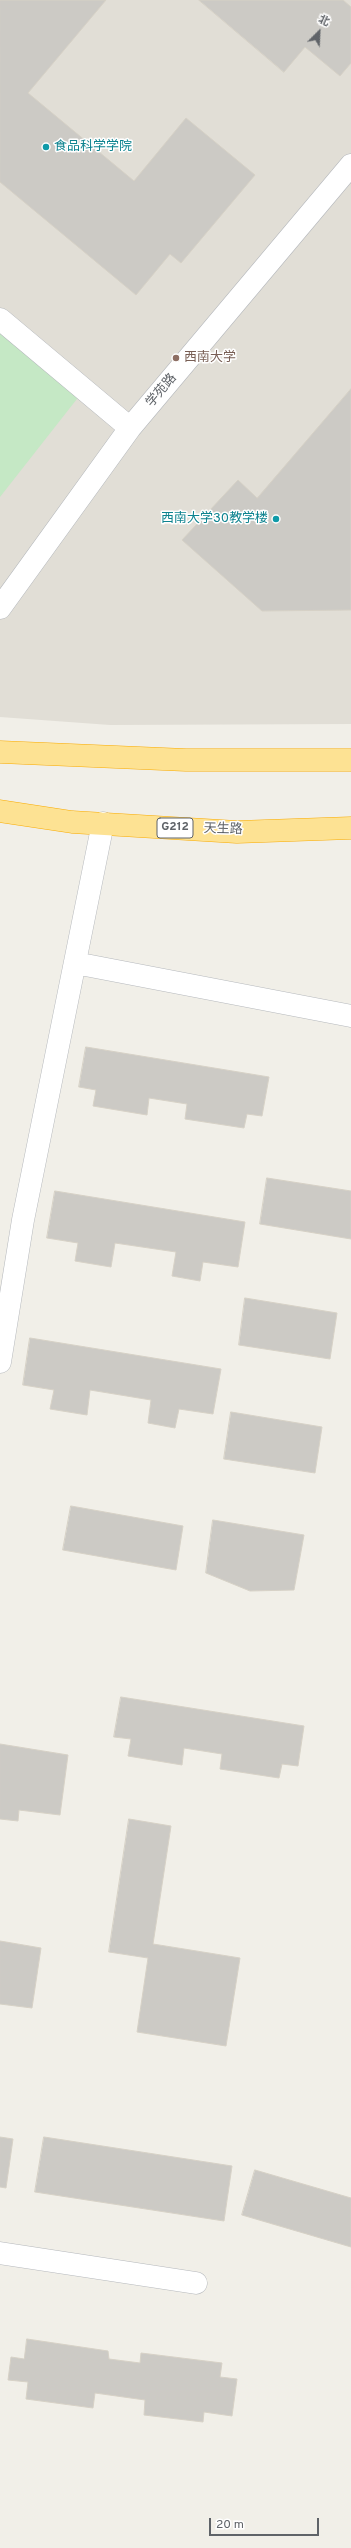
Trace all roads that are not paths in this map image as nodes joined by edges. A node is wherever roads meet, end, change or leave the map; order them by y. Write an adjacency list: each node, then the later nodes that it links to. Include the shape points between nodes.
1 (351, 165): 3 (lane, 学苑路)
2 (0, 319): 3 (lane)
3 (130, 428): 4 (lane, 学苑路)
4 (0, 608)
5 (0, 752): 6 (highway, via 186,760)
6 (351, 760)
7 (0, 811): 8 (highway, 天生路 / G212)
8 (103, 823): 9 (highway, 天生路 / G212, via 237,832); 10 (lane)
9 (351, 828)
10 (75, 962): 11 (lane); 12 (lane, via 23,1220)
11 (351, 1016)
12 (0, 1362)
13 (0, 2253): 14 (lane)
14 (196, 2283)

